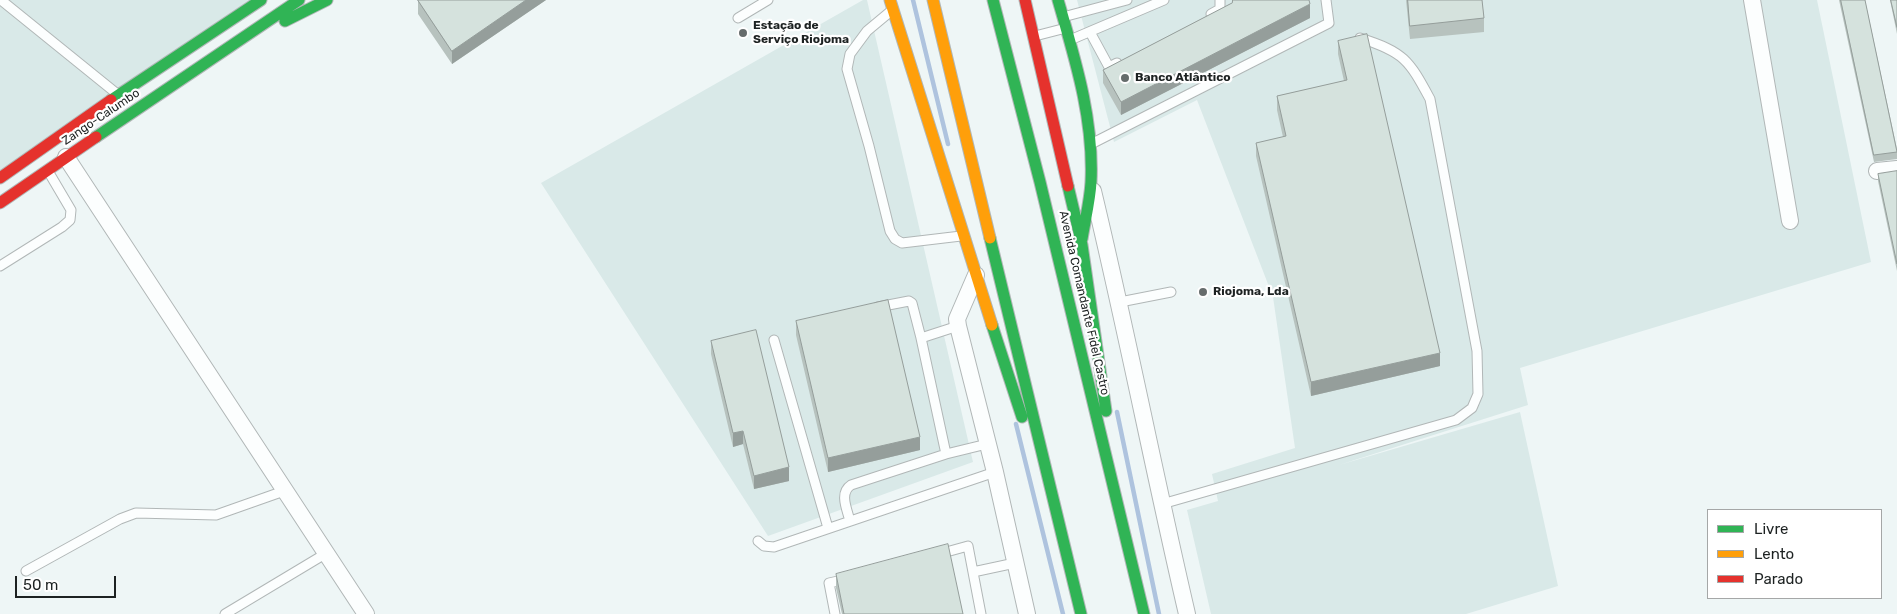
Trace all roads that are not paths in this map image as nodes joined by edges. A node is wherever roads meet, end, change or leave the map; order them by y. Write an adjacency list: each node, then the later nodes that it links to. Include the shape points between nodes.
1 (1, 0): 29 (lane)
2 (243, 0): 24 (main road)
3 (261, 0): 24 (main road)
4 (299, 0): 27 (main road)
5 (327, 0): 27 (main road)
6 (768, 0): 19 (lane)
7 (933, 0): 64 (main road)
8 (993, 0): 60 (main road, Avenida Comandante Fidel Castro)
9 (1025, 0): 23 (main road)
10 (1058, 0): 21 (main road)
11 (1088, 0): 18 (lane)
12 (1127, 0): 18 (lane)
13 (1164, 0): 22 (lane)
14 (1220, 0): 20 (lane, via 1220,9)
15 (1326, 0): 30 (lane, via 1329,22)
16 (1752, 0): 38 (street)
17 (892, 5): 39 (main road); 39 (lane, via 850,54 847,69 890,232 902,242)
18 (1090, 9): 21 (lane)
19 (738, 18)
20 (1203, 18)
21 (1064, 22): 23 (lane); 26 (main road)
22 (1090, 32): 26 (lane); 28 (lane, via 1109,67)
23 (1034, 36): 40 (main road)
24 (204, 37): 29 (main road, Zango-Calumbo)
25 (1360, 38): 53 (lane, via 1397,53 1414,70 1430,99 1477,351 1478,394 1472,408 1456,420)
26 (1069, 40): 30 (main road)
27 (218, 55): 31 (main road, Zango-Calumbo)
28 (1126, 58)
29 (118, 95): 35 (main road, Zango-Calumbo)
30 (1091, 144): 36 (main road)
31 (66, 157): 33 (main road, Zango-Calumbo); 52 (street)
32 (1897, 169): 34 (street)
33 (47, 170): 37 (main road, Zango-Calumbo); 41 (lane, via 72,216 62,227)
34 (1877, 171)
35 (0, 178)
36 (1091, 182): 40 (main road); 44 (street)
37 (0, 204)
38 (1790, 221)
39 (963, 236): 42 (main road)
40 (1082, 245): 60 (main road)
41 (0, 266)
42 (976, 275): 46 (street, via 957,319); 64 (main road)
43 (1171, 292): 44 (lane)
44 (1120, 302): 53 (street)
45 (867, 310): 47 (lane, via 909,301)
46 (958, 326): 47 (lane); 49 (street)
47 (921, 338): 50 (lane)
48 (774, 340): 55 (lane)
49 (987, 444): 50 (lane); 51 (street)
50 (946, 454): 54 (lane, via 846,489 844,495)
51 (995, 472): 54 (lane); 59 (street)
52 (284, 491): 57 (street); 61 (lane, via 216,515 136,513)
53 (1162, 504): 72 (street)
54 (850, 521): 55 (lane)
55 (828, 528): 56 (lane, via 774,546 764,546)
56 (758, 541)
57 (325, 554): 65 (lane); 66 (street)
58 (931, 556): 62 (lane, via 968,546)
59 (1016, 563): 62 (lane); 69 (street)
60 (1133, 567): 71 (main road, Avenida Comandante Fidel Castro)
61 (26, 572)
62 (973, 572): 68 (lane)
63 (857, 576): 67 (lane, via 829,583)
64 (1074, 584): 70 (main road)
65 (225, 614)
66 (366, 614)
67 (835, 614)
68 (981, 614)
69 (1027, 614)
70 (1081, 614)
71 (1144, 614)
72 (1186, 614)

